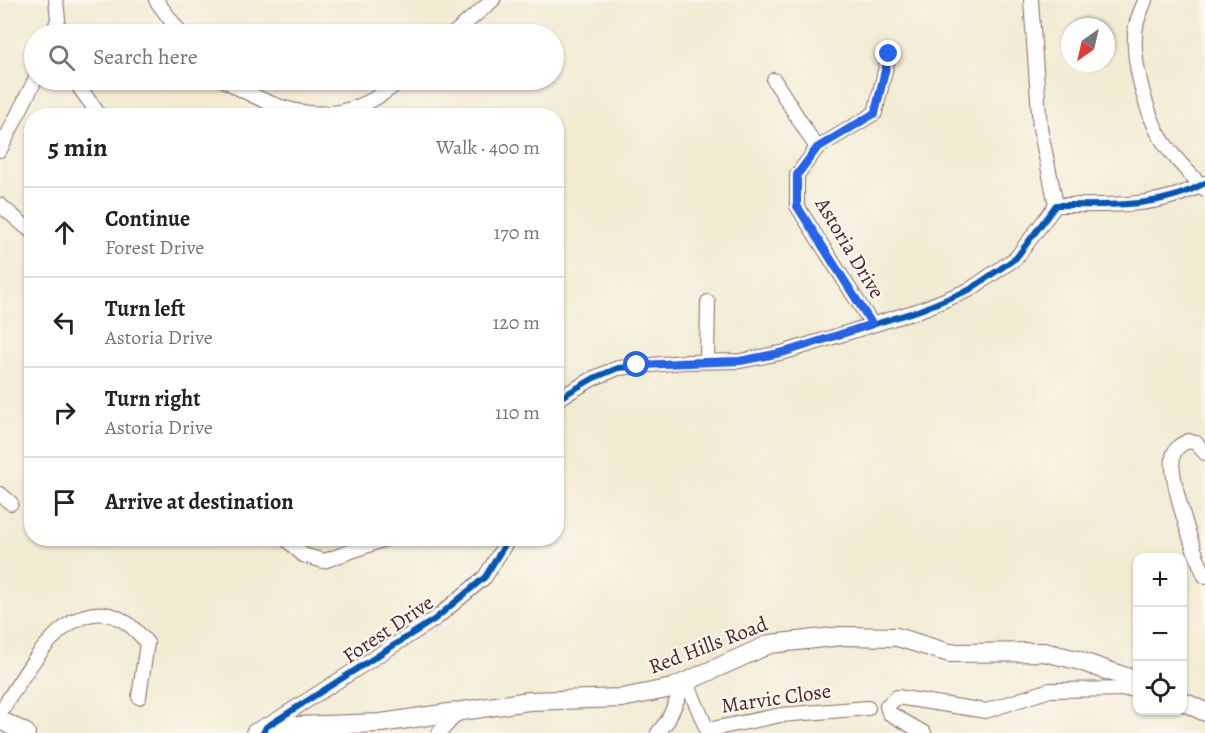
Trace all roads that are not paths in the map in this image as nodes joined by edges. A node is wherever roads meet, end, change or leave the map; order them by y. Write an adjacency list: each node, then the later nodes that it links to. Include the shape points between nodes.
1 (56, 0): 6 (street)
2 (156, 0): 7 (street)
3 (493, 0): 8 (street)
4 (1031, 0): 21 (street, via 1040,128)
5 (1145, 0): 20 (street, via 1134,48 1142,86 1158,131)
6 (56, 24)
7 (174, 24)
8 (465, 24)
9 (889, 54): 18 (street, Astoria Drive, via 875,113)
10 (774, 80): 18 (street)
11 (30, 90): 19 (street)
12 (81, 90): 15 (street)
13 (245, 90): 16 (street)
14 (387, 90): 17 (street)
15 (94, 108)
16 (287, 108)
17 (357, 108)
18 (817, 148): 25 (street, Astoria Drive, via 797,175 797,206)
19 (0, 150)
20 (1204, 186): 21 (street, via 1135,205)
21 (1056, 205): 25 (street, via 1016,258 969,290)
22 (0, 206): 23 (street)
23 (24, 226)
24 (708, 302): 26 (street)
25 (872, 324): 26 (street, via 785,352 740,361)
26 (706, 362): 27 (street, via 618,368)
27 (564, 395)
28 (1205, 453): 32 (street, via 1188,441 1178,446 1173,455 1180,505)
29 (293, 546): 30 (street, via 303,555 324,561)
30 (366, 546)
31 (504, 546): 44 (street, Forest Drive, via 480,583 435,619)
32 (1205, 576)
33 (686, 680): 34 (main road, Red Hills Road, via 777,642 853,636 897,637 949,653 1044,652); 40 (street, Marvic Close, via 707,729 781,715); 41 (main road, Red Hills Road, via 622,698 529,701); 46 (street)
34 (1133, 680)
35 (1133, 689): 47 (street, via 1050,690 986,711 921,699 892,699 887,706 889,713)
36 (139, 697): 43 (street, via 147,643 135,628 108,615 80,615 55,634)
37 (1187, 698): 39 (street)
38 (1187, 703): 42 (main road)
39 (1205, 703)
40 (868, 708)
41 (460, 710): 44 (main road, Red Hills Road, via 381,723); 45 (street)
42 (1205, 712)
43 (0, 713)
44 (261, 731)
45 (439, 733)
46 (658, 733)
47 (924, 733)

